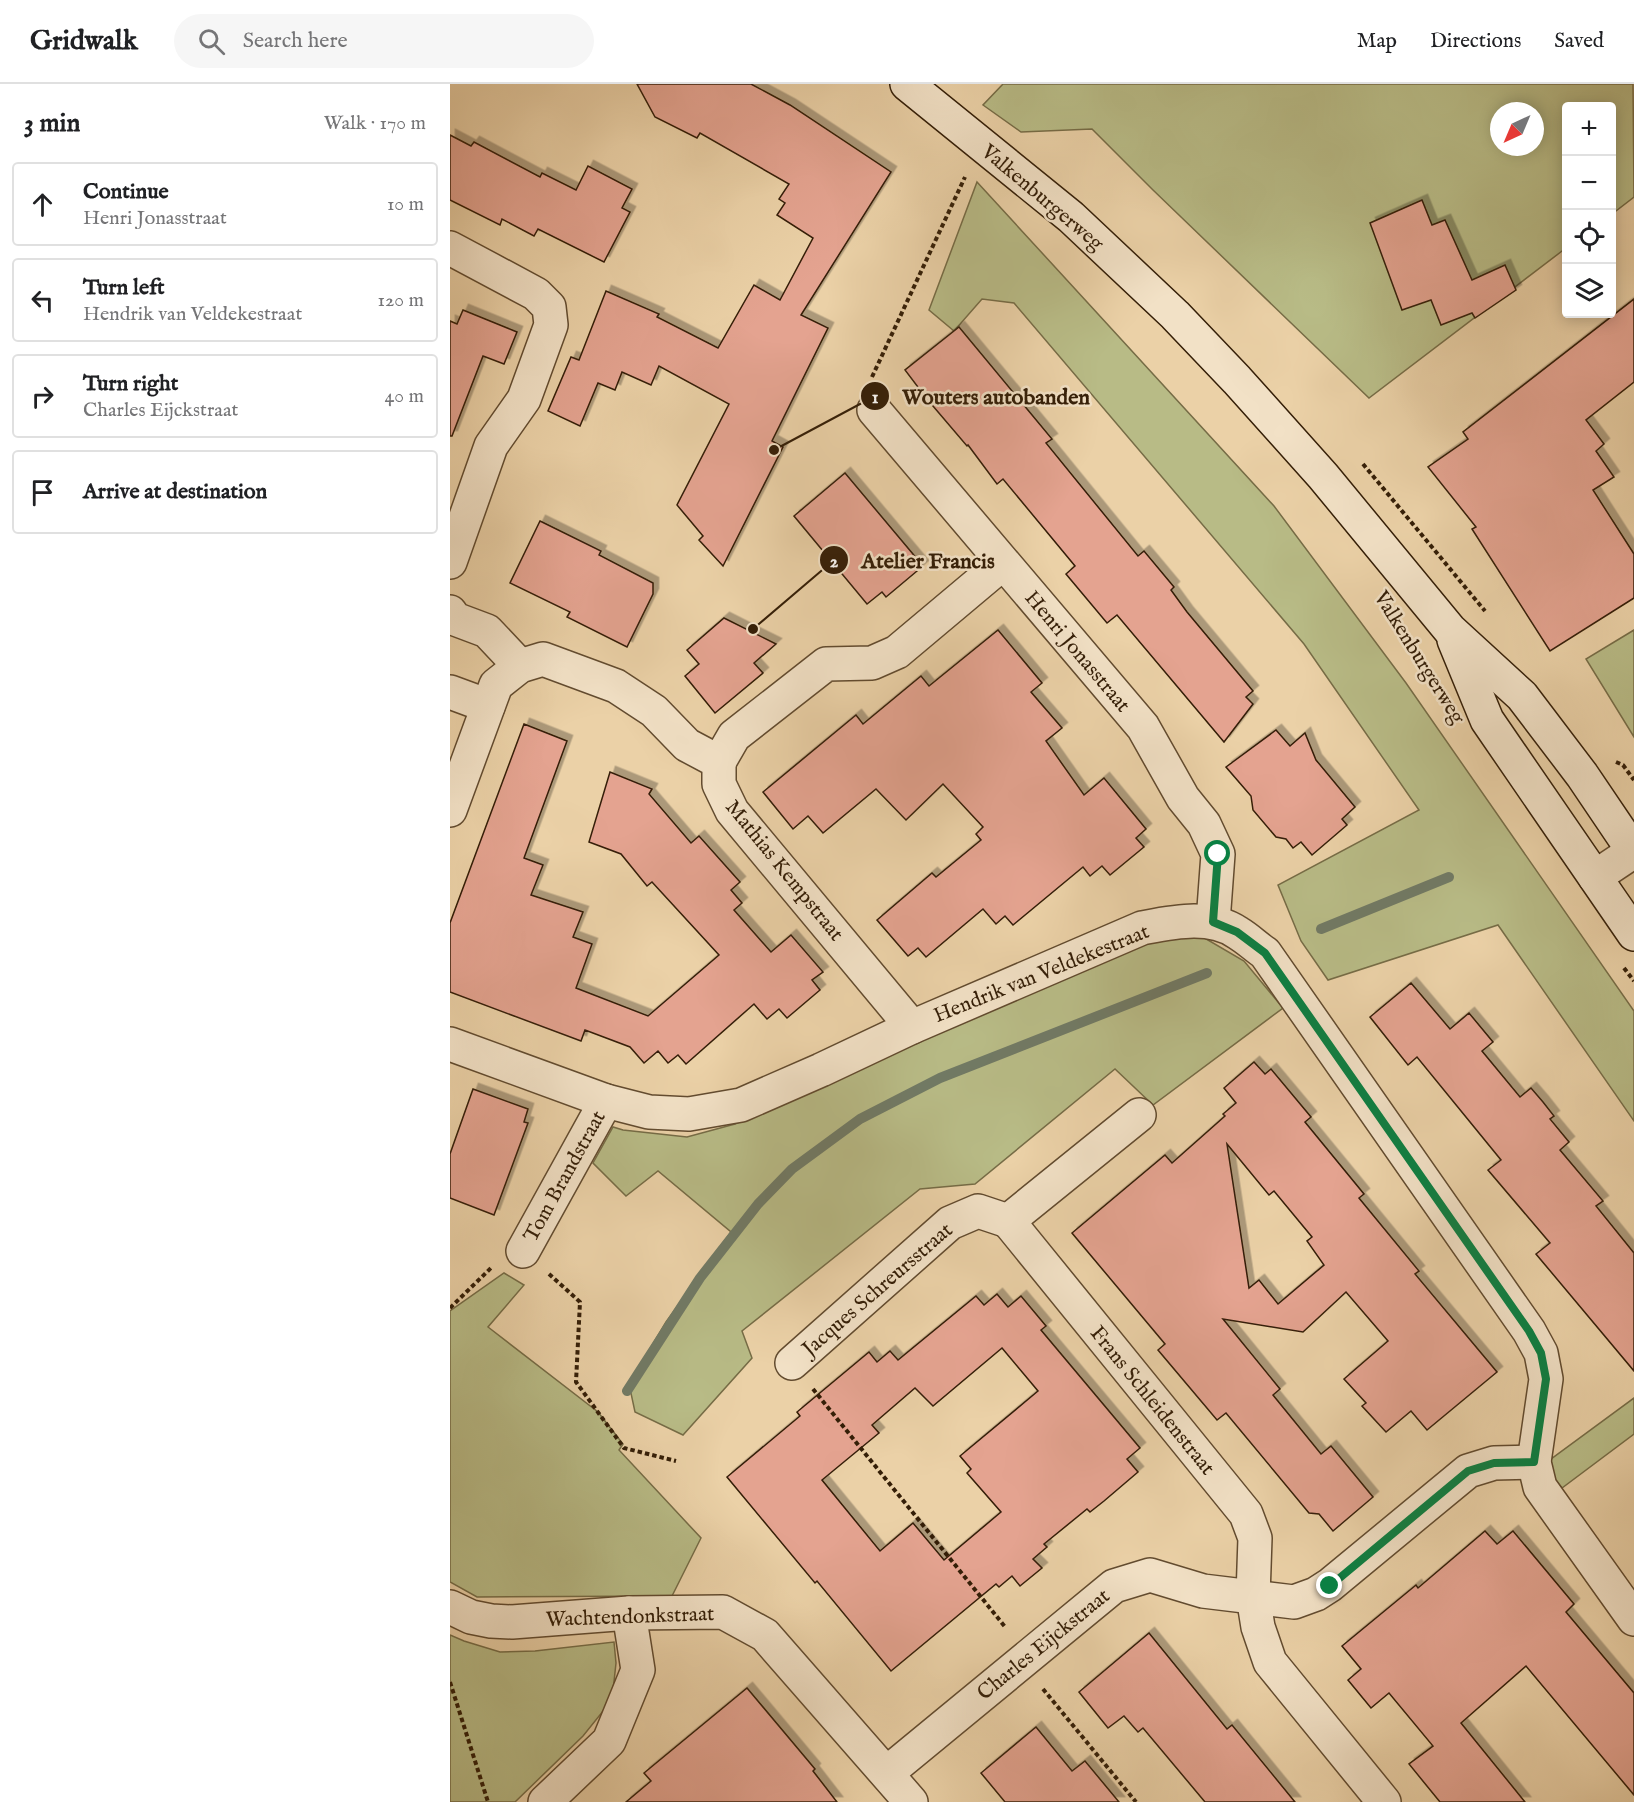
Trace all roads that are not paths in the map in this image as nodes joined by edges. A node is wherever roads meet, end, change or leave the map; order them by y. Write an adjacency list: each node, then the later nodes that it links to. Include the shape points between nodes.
1 (907, 84): 7 (street, Valkenburgerweg, via 1071,217 1175,315 1323,476)
2 (450, 248): 4 (street, via 536,294 549,307 551,325 524,399 491,446)
3 (874, 410): 5 (street, Henri Jonasstraat)
4 (450, 562)
5 (1003, 563): 11 (street, via 897,652 872,663 826,664 734,736); 15 (street, Henri Jonasstraat, via 1143,727 1183,798 1204,824 1218,854)
6 (450, 612): 8 (street, via 455,619 487,631)
7 (1450, 630): 13 (street, Valkenburgerweg, via 1522,696); 14 (street, Valkenburgerweg, via 1487,720)
8 (520, 666): 10 (street, via 496,685); 11 (street, via 543,659 616,686 654,711 687,745)
9 (450, 692): 10 (street)
10 (488, 706): 12 (street)
11 (719, 762): 17 (street, Mathias Kempstraat, via 719,784 732,811)
12 (450, 810)
13 (1634, 851): 14 (street)
14 (1595, 877): 16 (street, Valkenburgerweg)
15 (1213, 922): 17 (street, Hendrik van Veldekestraat, via 1178,921 1142,928); 24 (street, Hendrik van Veldekestraat, via 1237,932 1265,953 1529,1331 1541,1353 1546,1379)
16 (1634, 934)
17 (912, 1027): 19 (street, Hendrik van Veldekestraat, via 741,1105 689,1114 649,1112)
18 (450, 1044): 19 (street, Hendrik van Veldekestraat)
19 (606, 1101): 22 (street, Tom Brandstraat)
20 (1139, 1115): 21 (street)
21 (1008, 1221): 23 (street, Jacques Schreursstraat, via 978,1211 950,1223); 25 (street, Frans Schleidenstraat, via 1246,1514 1255,1538)
22 (523, 1251)
23 (792, 1363)
24 (1534, 1462): 25 (street, Charles Eijckstraat, via 1494,1463 1468,1471 1316,1594 1294,1602); 28 (street, Hendrik van Veldekestraat, via 1540,1487)
25 (1253, 1596): 29 (street, Charles Eijckstraat, via 1203,1591 1150,1575 1114,1586); 32 (street, Frans Schleidenstraat, via 1270,1662)
26 (450, 1607): 27 (street, Wachtendonkstraat, via 471,1617 512,1622)
27 (629, 1613): 29 (street, Wachtendonkstraat, via 723,1612 765,1635); 30 (street, via 638,1670 609,1741)
28 (1634, 1619)
29 (887, 1773): 31 (street, Wachtendonkstraat)
30 (545, 1802)
31 (911, 1802)
32 (1384, 1802)

